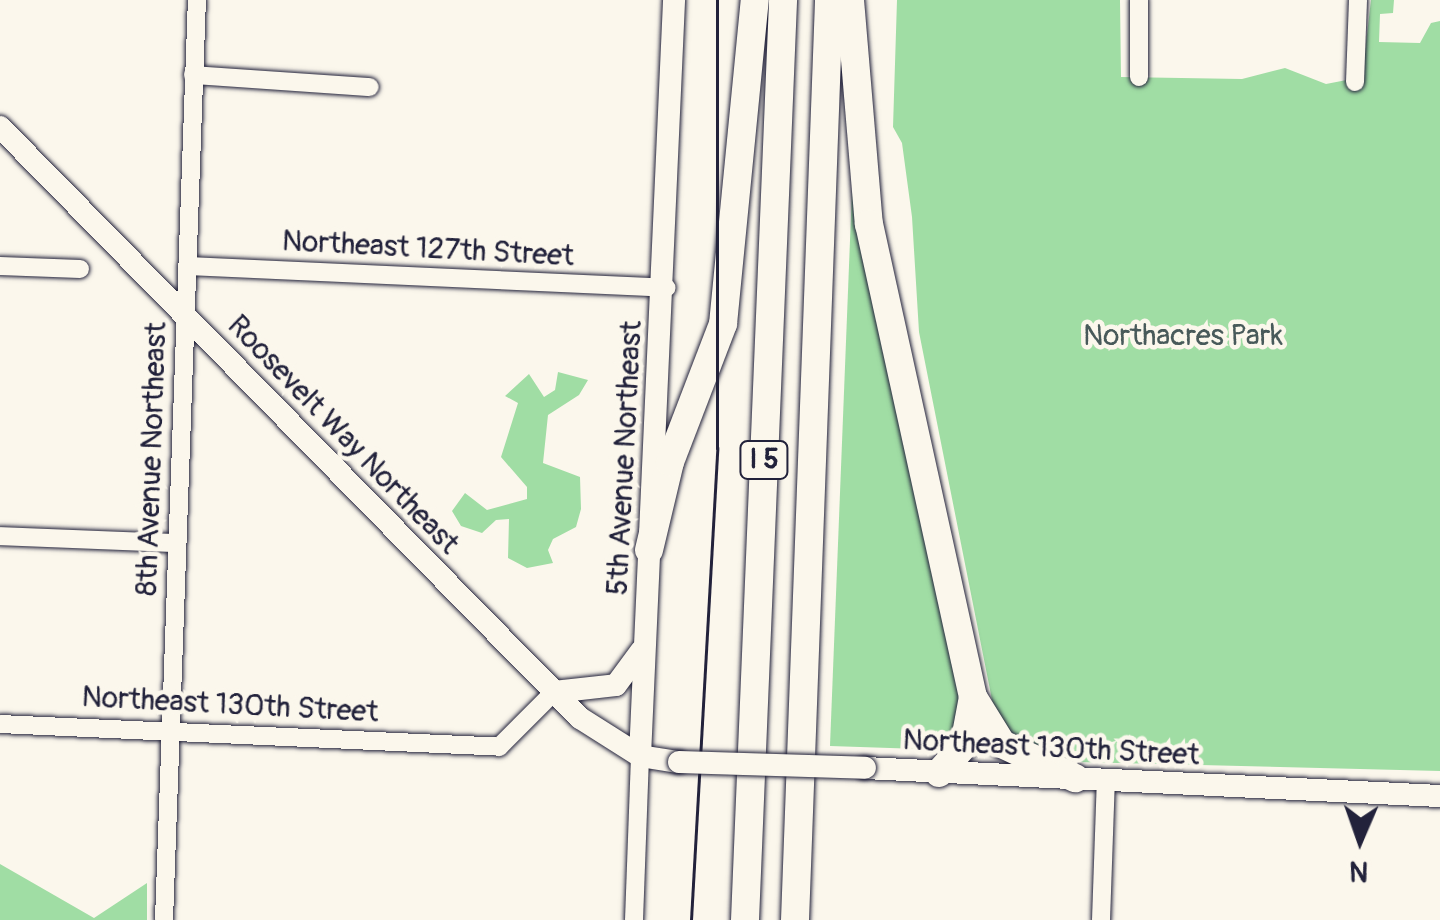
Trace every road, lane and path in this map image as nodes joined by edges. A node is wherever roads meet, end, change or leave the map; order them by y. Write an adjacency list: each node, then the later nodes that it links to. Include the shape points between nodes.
1 (197, 0): 9 (street, 8th Avenue Northeast)
2 (674, 0): 17 (main road, 5th Avenue Northeast)
3 (755, 0): 21 (highway, via 723,324 670,462)
4 (783, 0): 34 (highway, I 5)
5 (828, 0): 35 (highway, I 5)
6 (850, 0): 24 (highway, via 869,224)
7 (1139, 0): 10 (street)
8 (1358, 0): 11 (street)
9 (194, 75): 12 (street); 15 (street, 8th Avenue Northeast)
10 (1138, 77)
11 (1354, 82)
12 (370, 87)
13 (0, 127): 18 (main road, Roosevelt Way Northeast)
14 (0, 266): 16 (street)
15 (188, 266): 17 (street, Northeast 127th Street); 18 (street, 8th Avenue Northeast)
16 (80, 269)
17 (666, 288): 21 (main road, 5th Avenue Northeast)
18 (184, 314): 20 (street, 8th Avenue Northeast); 23 (main road, Roosevelt Way Northeast)
19 (0, 536): 20 (street)
20 (176, 544): 26 (street, 8th Avenue Northeast)
21 (649, 550): 22 (main road, 5th Avenue Northeast)
22 (646, 636): 23 (main road, via 639,659 616,685); 27 (main road, 5th Avenue Northeast)
23 (554, 692): 26 (street, Northeast 130th Street, via 499,747); 27 (main road, Roosevelt Way Northeast, via 592,727)
24 (973, 697): 28 (highway, via 964,745); 29 (highway, via 1002,744)
25 (0, 724): 26 (street, Northeast 130th Street)
26 (172, 734): 32 (street, 8th Avenue Northeast)
27 (660, 759): 28 (main road, Northeast 130th Street, bridge); 33 (street, 5th Avenue Northeast)
28 (939, 772): 29 (main road, Northeast 130th Street)
29 (1075, 778): 30 (main road, Northeast 130th Street)
30 (1106, 780): 31 (main road, Northeast 130th Street); 36 (street)
31 (1440, 796)
32 (164, 920)
33 (634, 920)
34 (744, 920)
35 (796, 920)
36 (1102, 920)

